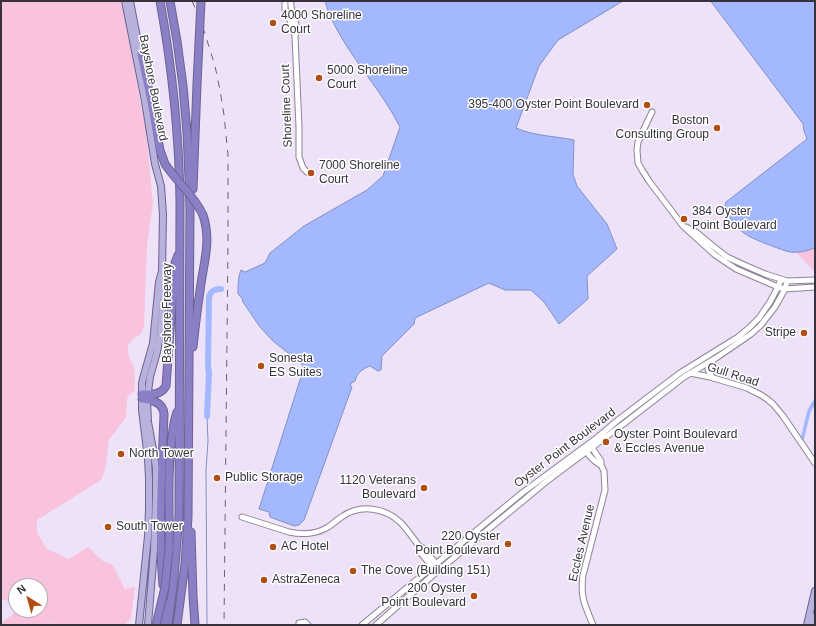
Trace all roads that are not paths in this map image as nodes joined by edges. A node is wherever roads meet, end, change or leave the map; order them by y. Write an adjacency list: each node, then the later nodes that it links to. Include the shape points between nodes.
1 (125, 1): 12 (main road, Bayshore Boulevard)
2 (130, 1): 9 (main road, Bayshore Boulevard)
3 (160, 1): 14 (highway, Bayshore Freeway, via 176,115)
4 (170, 1): 13 (highway, Bayshore Freeway, via 183,94)
5 (201, 1): 13 (highway, bridge, via 194,182)
6 (285, 1): 8 (street, Shoreline Court, via 285,10)
7 (291, 1): 8 (street, Shoreline Court, via 291,11 296,23)
8 (295, 36): 11 (street, Shoreline Court, via 299,157)
9 (140, 54): 12 (main road, Bayshore Boulevard); 24 (highway, bridge, via 165,164 195,201 203,215 207,231 207,247)
10 (652, 112): 15 (street, via 638,142 638,163 683,226 715,255)
11 (307, 172)
12 (160, 180): 27 (main road, Bayshore Boulevard, via 163,203 162,271 165,282 160,336)
13 (190, 209): 24 (highway, Bayshore Freeway)
14 (180, 251): 27 (highway, via 175,263 166,386 158,394); 28 (highway, Bayshore Freeway)
15 (724, 258): 16 (street); 19 (street, via 736,268)
16 (781, 279): 18 (street); 19 (street, Oyster Point Boulevard)
17 (815, 280): 18 (street)
18 (787, 281): 21 (street, Oyster Point Boulevard)
19 (778, 287): 21 (street); 23 (street, Oyster Point Boulevard, via 765,310 749,328)
20 (815, 287): 21 (street)
21 (785, 289): 22 (street, Oyster Point Boulevard, via 760,326)
22 (709, 363): 25 (street, Oyster Point Boulevard); 26 (street, via 708,370)
23 (685, 369): 25 (street, Gull Road); 30 (street, Oyster Point Boulevard, via 619,420)
24 (189, 371): 29 (highway, Bayshore Freeway)
25 (690, 373): 26 (street, Gull Road); 30 (street, Oyster Point Boulevard)
26 (712, 378): 32 (street, Gull Road, via 747,388 767,399 782,414)
27 (145, 397): 39 (main road, via 142,416 149,464 149,509); 40 (main road, via 155,463 156,495); 42 (highway, via 160,404 164,410)
28 (179, 407): 41 (highway, bridge, via 174,420 169,463 169,549 165,587); 43 (highway, Bayshore Freeway, via 178,524)
29 (188, 440): 44 (highway, Bayshore Freeway, via 186,547); 45 (highway)
30 (591, 446): 31 (street, Oyster Point Boulevard); 33 (street, Eccles Avenue)
31 (585, 450): 33 (street, via 596,464); 35 (street, Oyster Point Boulevard, via 522,493); 36 (street, Oyster Point Boulevard)
32 (815, 463)
33 (601, 465): 50 (street, Eccles Avenue, via 604,471 605,490 582,584 583,601)
34 (242, 517): 35 (street, via 289,532 312,533 325,529 352,511 377,510 399,521)
35 (435, 566): 36 (street); 48 (street, Oyster Point Boulevard)
36 (439, 570): 49 (street, Oyster Point Boulevard)
37 (815, 591): 51 (main road)
38 (815, 616): 52 (main road)
39 (139, 625)
40 (148, 625)
41 (156, 625)
42 (162, 625)
43 (168, 625)
44 (178, 625)
45 (195, 625)
46 (299, 625): 47 (street, via 305,622)
47 (308, 625)
48 (362, 625)
49 (376, 625)
50 (593, 625)
51 (807, 625)
52 (813, 625)

